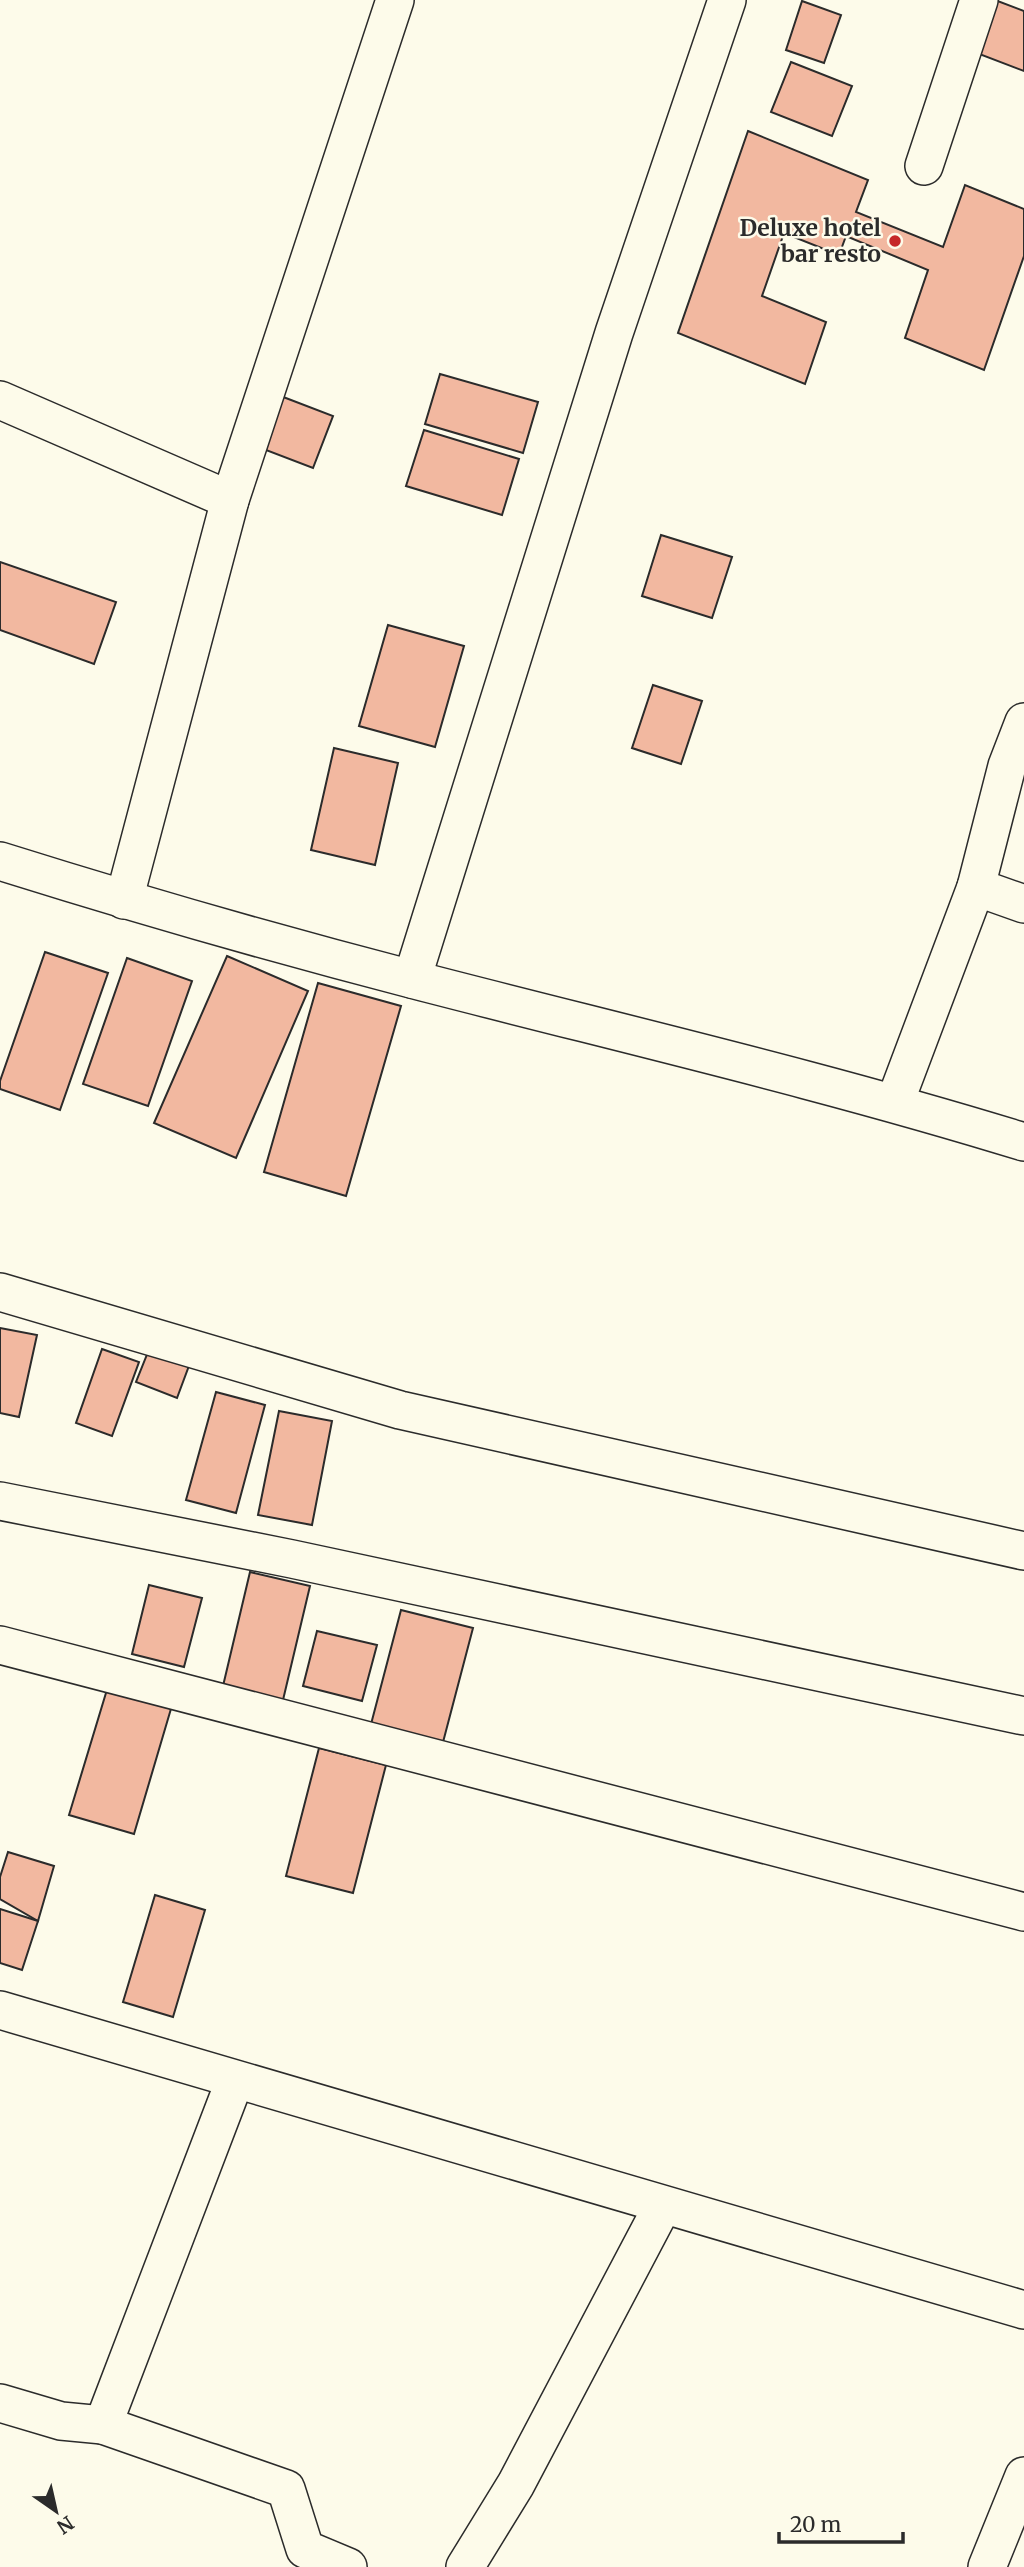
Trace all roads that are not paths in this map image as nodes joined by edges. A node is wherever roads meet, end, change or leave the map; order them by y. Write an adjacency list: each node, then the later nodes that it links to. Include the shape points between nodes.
1 (727, 0): 12 (street, via 614,333)
2 (979, 0): 4 (street)
3 (386, 2): 6 (street)
4 (924, 166)
5 (0, 400): 6 (street)
6 (230, 500): 10 (street)
7 (1024, 722): 9 (street, via 1007,766)
8 (0, 861): 10 (street)
9 (976, 887): 11 (street); 13 (street)
10 (124, 900): 12 (street)
11 (1024, 904)
12 (412, 979): 13 (street)
13 (895, 1102): 14 (street)
14 (1024, 1142)
15 (0, 1292): 17 (street, via 400,1410)
16 (0, 1501): 19 (street)
17 (1024, 1551)
18 (0, 1645): 20 (street)
19 (1024, 1716)
20 (1024, 1912)
21 (0, 2010): 22 (street)
22 (235, 2080): 23 (street); 26 (street)
23 (663, 2205): 24 (street); 29 (street, via 516,2484)
24 (1024, 2310)
25 (0, 2403): 26 (street, via 61,2421)
26 (103, 2425): 28 (street, via 286,2489 305,2549)
27 (1024, 2476): 30 (street)
28 (348, 2567)
29 (465, 2567)
30 (988, 2567)

